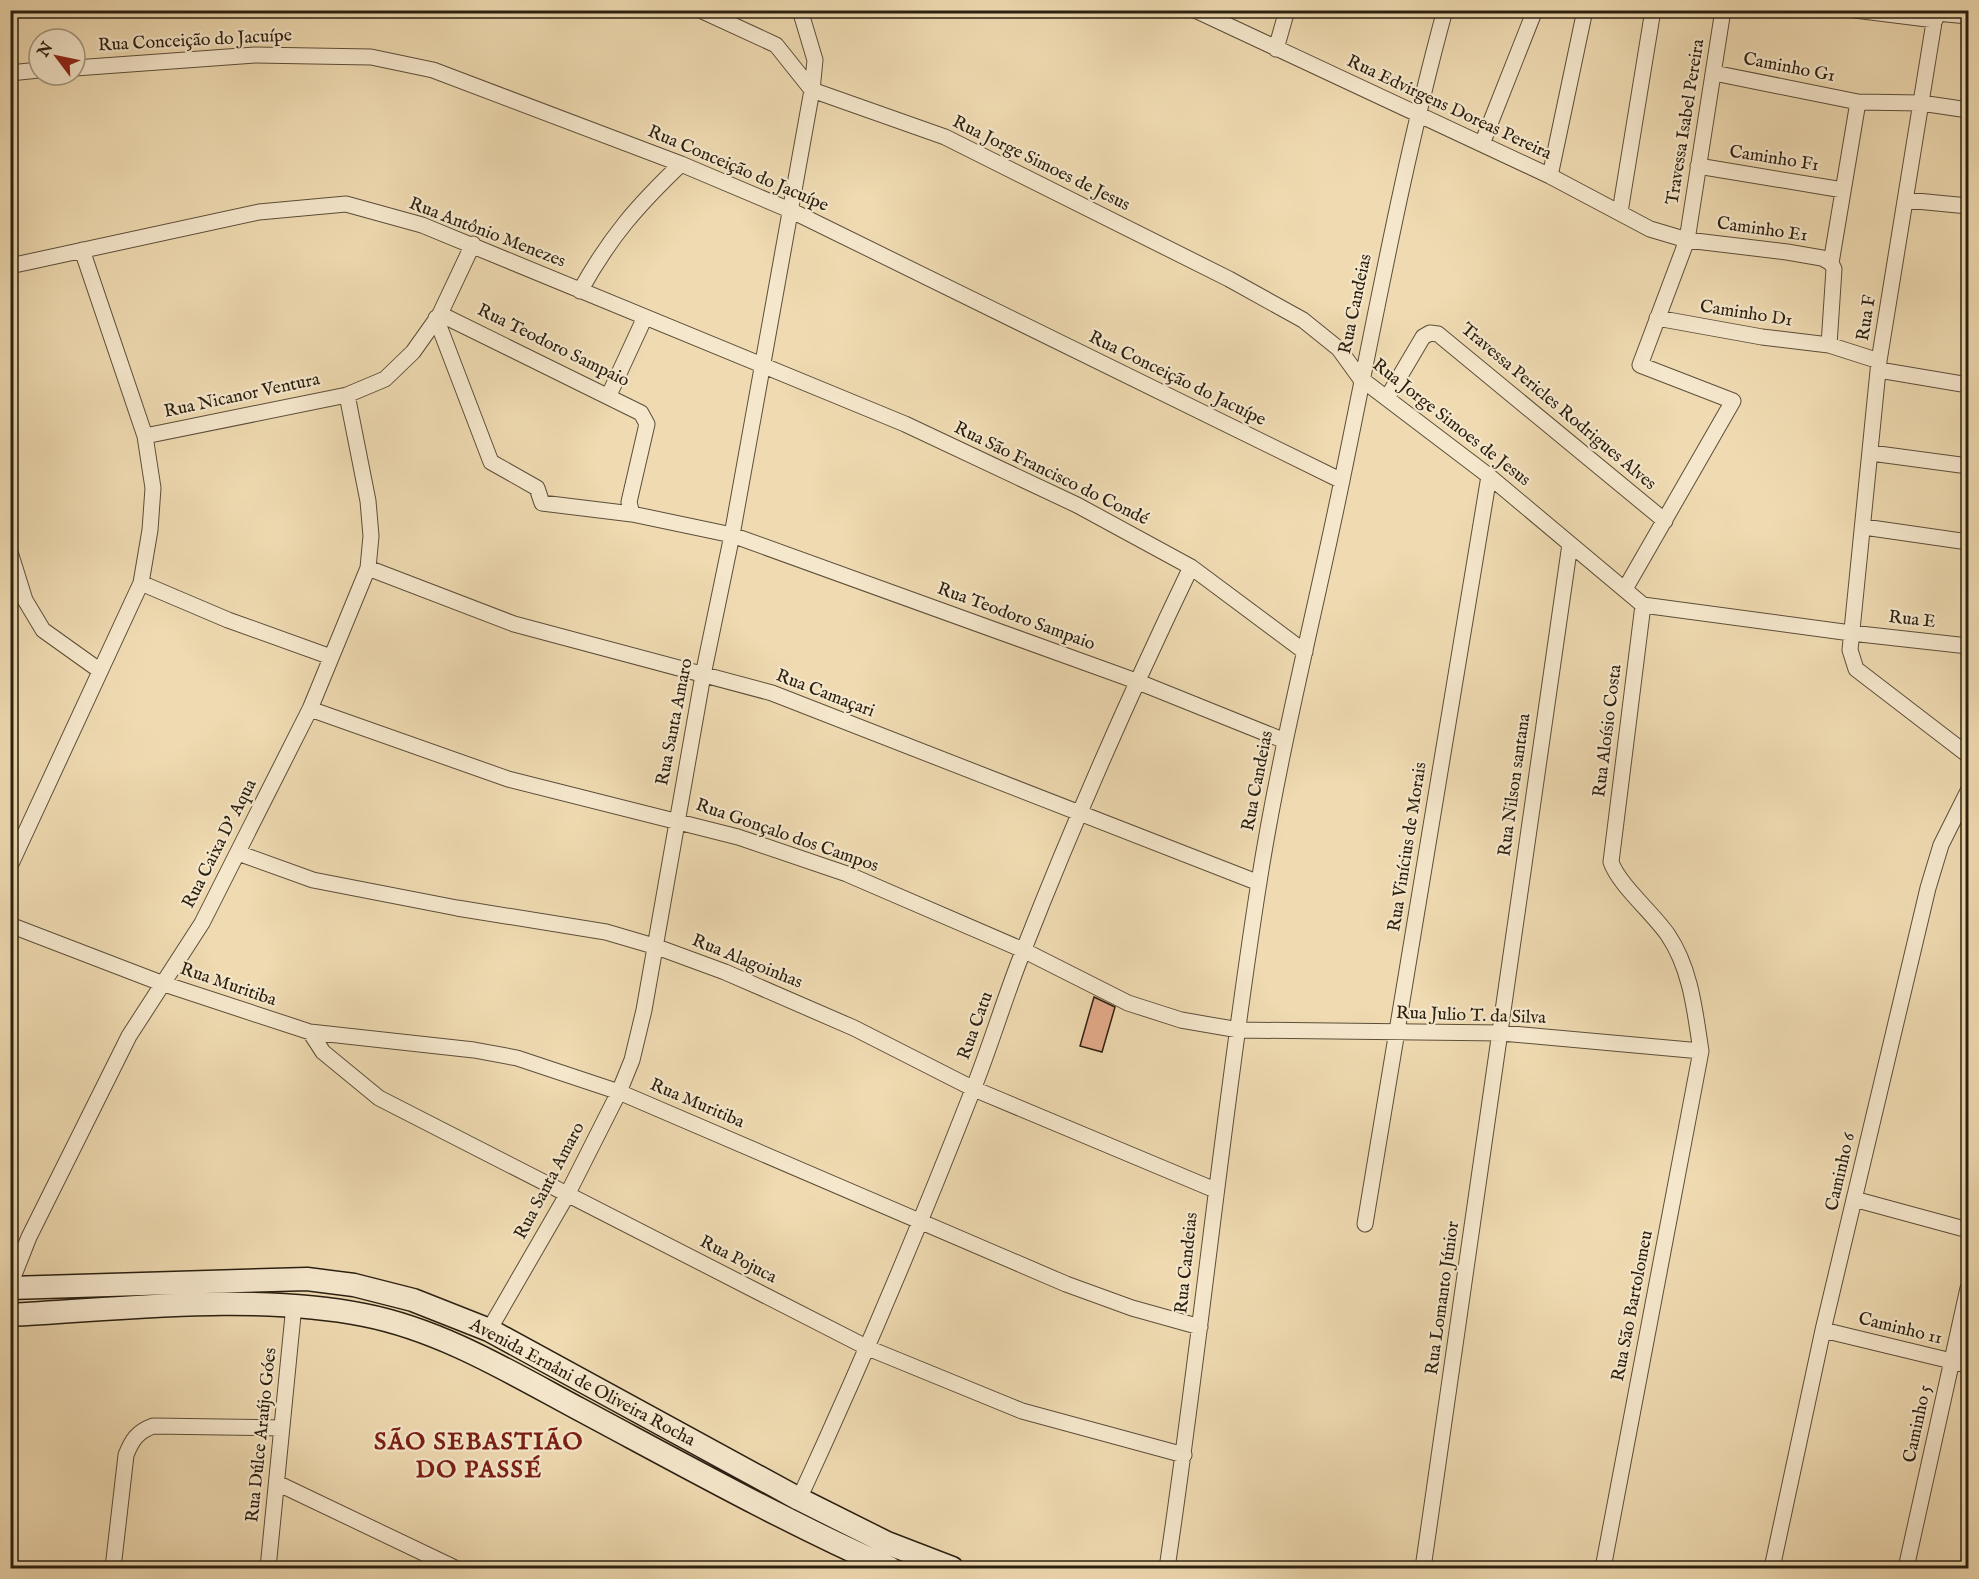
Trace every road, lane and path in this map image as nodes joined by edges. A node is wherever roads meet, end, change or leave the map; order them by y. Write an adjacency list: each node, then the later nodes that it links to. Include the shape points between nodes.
1 (700, 10): 18 (street, via 776,45)
2 (800, 10): 18 (street, Rua Santa Amaro, via 815,60)
3 (1195, 10): 13 (street, Rua Edvirgens Doreas Pereira)
4 (1287, 10): 13 (street)
5 (1445, 10): 22 (street, Rua Candeias)
6 (1534, 10): 23 (street)
7 (1585, 10): 26 (street)
8 (1653, 10): 31 (street)
9 (1724, 10): 17 (street, Travessa Isabel Pereira)
10 (1855, 10): 11 (street)
11 (1936, 15): 12 (street); 20 (street, Rua F)
12 (1968, 16)
13 (1276, 49): 22 (street, Rua Edvirgens Doreas Pereira)
14 (87, 67): 24 (street, Rua Conceição do Jacuípe, via 255,55 371,57 432,70 511,97)
15 (27, 71): 16 (street)
16 (10, 73)
17 (1714, 73): 19 (street, Caminho G1); 25 (street, Travessa Isabel Pereira)
18 (812, 90): 30 (street, Rua Santa Amaro); 44 (street, Rua Jorge Simoes de Jesus, via 945,137 1229,279 1303,320 1339,349)
19 (1858, 102): 20 (street, Caminho G1); 27 (street)
20 (1922, 103): 21 (street, Caminho G1); 28 (street, Rua F)
21 (1968, 110)
22 (1417, 114): 23 (street, Rua Edvirgens Doreas Pereira); 44 (street, Rua Candeias)
23 (1482, 144): 26 (street, Rua Edvirgens Doreas Pereira)
24 (681, 164): 30 (street, Rua Conceição do Jacuípe); 37 (street, via 623,223)
25 (1698, 166): 27 (street, Caminho F1); 32 (street, Travessa Isabel Pereira)
26 (1551, 176): 31 (street, Rua Edvirgens Doreas Pereira)
27 (1843, 190): 35 (street)
28 (1905, 200): 29 (street); 43 (street, Rua F)
29 (1968, 206)
30 (792, 211): 42 (street, Rua Santa Amaro); 53 (street, Rua Conceição do Jacuípe)
31 (1620, 212): 32 (street, Rua Edvirgens Doreas Pereira, via 1650,229)
32 (1687, 240): 35 (street, Caminho E1, via 1786,252); 40 (street, Travessa Isabel Pereira)
33 (473, 244): 34 (street, Rua Antônio Menezes, via 346,204 259,212); 37 (street, Rua Antônio Menezes); 38 (street, Rua Nicanor Ventura)
34 (82, 250): 36 (street, Rua Antônio Menezes); 49 (street, Rua Nicanor Ventura)
35 (1831, 263): 41 (street, via 1834,269)
36 (10, 266)
37 (580, 291): 39 (street, Rua Antônio Menezes)
38 (438, 316): 46 (street, Rua Nicanor Ventura, via 412,352 385,379); 47 (street, Rua Teodoro Sampaio); 54 (street, Rua Teodoro Sampaio, via 491,462 537,488 542,502)
39 (645, 317): 42 (street, Rua Antônio Menezes); 47 (street)
40 (1657, 318): 41 (street, Caminho D1); 55 (street, Travessa Isabel Pereira, via 1640,365 1733,401)
41 (1829, 345): 43 (street, Caminho D1)
42 (760, 365): 57 (street, Rua Santa Amaro); 61 (street, Rua São Francisco do Condé, via 905,424 1077,505)
43 (1879, 366): 45 (street, Caminho D1); 50 (street, Rua F)
44 (1360, 378): 48 (street, Rua Jorge Simoes de Jesus); 53 (street, Rua Candeias)
45 (1968, 385)
46 (347, 395): 49 (street, Rua Nicanor Ventura); 62 (street, Rua Caixa D' Aqua, via 368,501)
47 (609, 395): 54 (street, Rua Teodoro Sampaio, via 633,406 647,424 629,502)
48 (1386, 398): 52 (street, Rua Jorge Simoes de Jesus); 55 (street, Travessa Pericles Rodrigues Alves, via 1423,337 1438,334)
49 (146, 436): 63 (street, Rua Nicanor Ventura, via 153,488)
50 (1871, 453): 51 (street); 56 (street, Rua F)
51 (1968, 466)
52 (1489, 476): 59 (street, Rua Jorge Simoes de Jesus); 88 (street, Rua Vinícius de Morais)
53 (1342, 481): 68 (street, Rua Candeias)
54 (632, 514): 57 (street, Rua Teodoro Sampaio)
55 (1665, 521): 64 (street)
56 (1864, 527): 58 (street); 66 (street, Rua F)
57 (732, 535): 71 (street, Rua Santa Amaro); 72 (street, Rua Teodoro Sampaio)
58 (1968, 542)
59 (1570, 544): 64 (street, Rua Jorge Simoes de Jesus); 89 (street, Rua Nilson santana)
60 (10, 552): 70 (street, via 25,600 42,630)
61 (1191, 567): 68 (street, Rua São Francisco do Condé); 72 (street, Rua Catu)
62 (368, 568): 69 (street, Rua Caixa D' Aqua); 71 (street, Rua Camaçari, via 514,624)
63 (141, 583): 69 (street); 70 (street, Rua Nicanor Ventura)
64 (1624, 589): 65 (street, Rua Jorge Simoes de Jesus)
65 (1643, 604): 66 (street); 90 (street, Rua Aloísio Costa, via 1611,862 1621,880 1670,938 1683,965)
66 (1851, 633): 67 (street, Rua E); 75 (street, Rua F, via 1851,657 1856,669)
67 (1968, 646)
68 (1305, 652): 74 (street, Rua Candeias)
69 (331, 657): 73 (street, Rua Caixa D' Aqua)
70 (99, 670): 80 (street, Rua Nicanor Ventura)
71 (703, 675): 77 (street, Rua Camaçari, via 772,693); 78 (street, Rua Santa Amaro)
72 (1136, 681): 74 (street, Rua Teodoro Sampaio); 77 (street, Rua Catu)
73 (310, 710): 78 (street, Rua Gonçalo dos Campos, via 508,779); 79 (street, Rua Caixa D' Aqua)
74 (1285, 741): 81 (street, Rua Candeias)
75 (1968, 755)
76 (1968, 791): 95 (street, Caminho 6, via 1941,845 1928,888)
77 (1080, 813): 81 (street, Rua Camaçari); 84 (street, Rua Catu)
78 (676, 820): 83 (street, Rua Santa Amaro); 84 (street, Rua Gonçalo dos Campos, via 847,874)
79 (238, 853): 83 (street, Rua Alagoinhas, via 313,880 606,932); 85 (street, Rua Caixa D' Aqua, via 202,923)
80 (10, 866)
81 (1259, 883): 86 (street, Rua Candeias)
82 (10, 925): 85 (street, Rua Muritiba)
83 (657, 947): 91 (street, Rua Alagoinhas, via 854,1028); 92 (street, Rua Santa Amaro, via 632,1060)
84 (1023, 950): 86 (street, Rua Gonçalo dos Campos, via 1128,1003 1181,1020); 91 (street, Rua Catu)
85 (161, 983): 87 (street, Rua Muritiba); 99 (street, Rua Caixa D' Aqua, via 129,1036 60,1173)
86 (1239, 1030): 88 (street, Rua Julio T. da Silva); 93 (street, Rua Candeias)
87 (310, 1032): 92 (street, Rua Muritiba, via 517,1058); 94 (street, Rua Pojuca, via 323,1052 379,1098)
88 (1397, 1033): 89 (street, Rua Julio T. da Silva); 97 (street, Rua Vinícius de Morais)
89 (1502, 1033): 90 (street, Rua Julio T. da Silva); 120 (street, Rua Lomanto Júnior)
90 (1701, 1051): 121 (street, Rua São Bartolomeu)
91 (974, 1089): 93 (street, Rua Alagoinhas); 96 (street, Rua Catu)
92 (619, 1092): 94 (street, Rua Santa Amaro); 96 (street, Rua Muritiba)
93 (1215, 1190): 103 (street, Rua Candeias)
94 (567, 1195): 104 (street, Rua Santa Amaro); 106 (street, Rua Pojuca)
95 (1854, 1199): 98 (street); 105 (street, Caminho 6)
96 (921, 1220): 103 (street, Rua Muritiba, via 1066,1284); 106 (street, Rua Catu)
97 (1365, 1224)
98 (1968, 1230)
99 (10, 1287): 104 (main road, Avenida Ernâni de Oliveira Rocha, via 307,1279 354,1285 413,1300)
100 (1968, 1288): 107 (street, Caminho 5)
101 (294, 1305): 102 (main road, Avenida Ernâni de Oliveira Rocha); 109 (street, Rua Dúlce Araújo Góes); 117 (main road, Avenida Ernâni de Oliveira Rocha, via 364,1315 414,1328 473,1353 789,1521)
102 (10, 1315)
103 (1200, 1327): 110 (street, Rua Candeias)
104 (489, 1330): 112 (main road, Avenida Ernâni de Oliveira Rocha)
105 (1823, 1330): 107 (street, Caminho 11); 122 (street, Caminho 6)
106 (868, 1348): 110 (street, Rua Pojuca, via 1022,1411); 112 (street, Rua Catu)
107 (1952, 1362): 108 (street, Caminho 11); 123 (street, Caminho 5)
108 (1968, 1365)
109 (282, 1428): 111 (street, Rua Dúlce Araújo Góes); 114 (street, via 153,1426 141,1430 126,1455)
110 (1184, 1455): 119 (street, Rua Candeias)
111 (277, 1483): 113 (street); 115 (street, Rua Dúlce Araújo Góes)
112 (800, 1499): 118 (main road, Avenida Ernâni de Oliveira Rocha, via 887,1544)
113 (434, 1563): 116 (street)
114 (113, 1569)
115 (268, 1569)
116 (455, 1569)
117 (890, 1569)
118 (952, 1569)
119 (1167, 1569)
120 (1423, 1569)
121 (1603, 1569)
122 (1772, 1569)
123 (1906, 1569)

